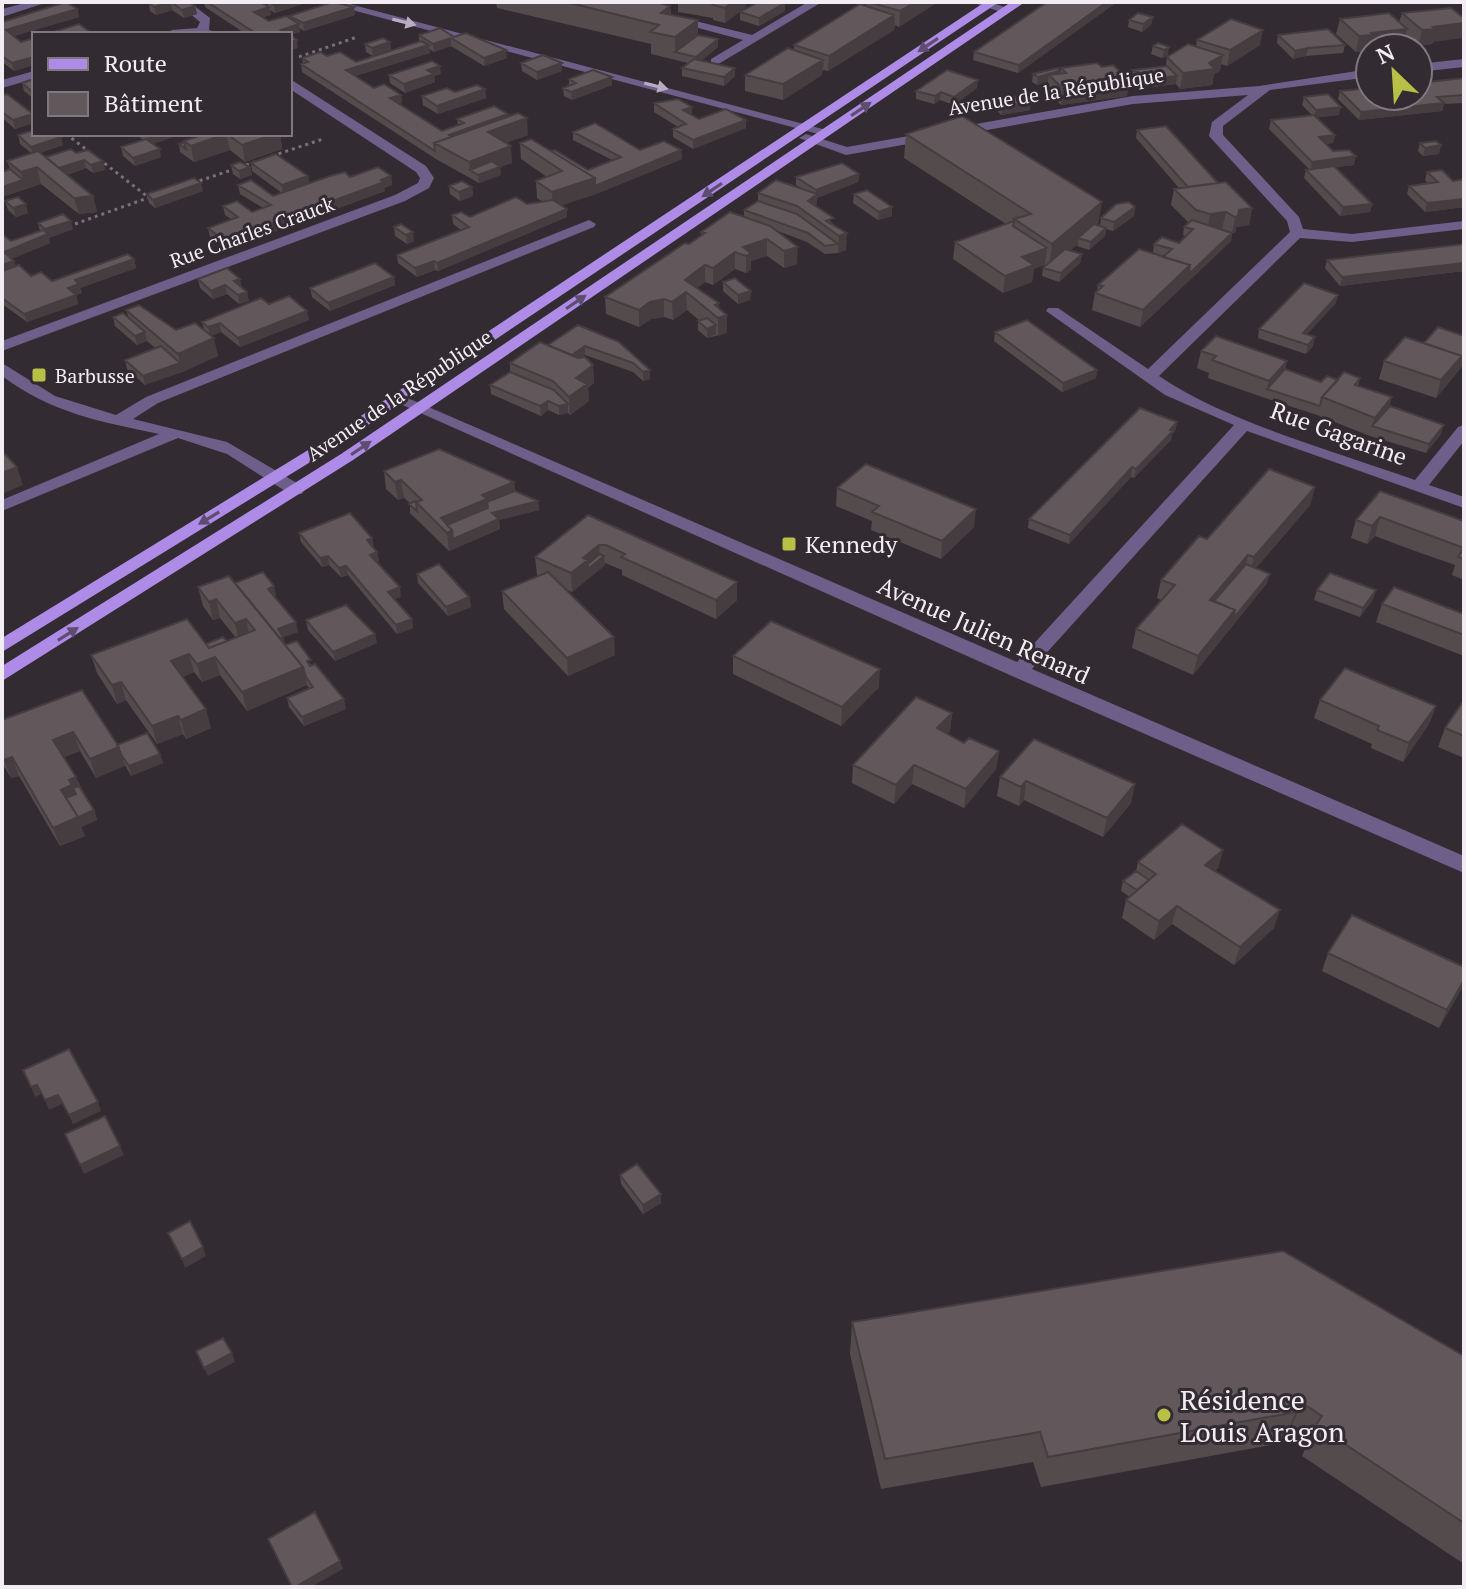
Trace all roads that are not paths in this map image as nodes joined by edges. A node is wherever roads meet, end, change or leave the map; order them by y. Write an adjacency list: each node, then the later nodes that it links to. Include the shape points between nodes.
1 (42, 2): 7 (street)
2 (182, 2): 9 (street, via 204,17)
3 (328, 2): 19 (street, one-way to 19)
4 (816, 2): 10 (street)
5 (986, 3): 6 (street); 19 (main road, Avenue de la République, one-way to 19)
6 (1013, 6): 21 (main road, Avenue de la République, one-way to 6)
7 (2, 13)
8 (655, 15): 10 (street)
9 (208, 32)
10 (753, 39): 11 (street)
11 (715, 62)
12 (1464, 63): 13 (street)
13 (1434, 66)
14 (1354, 75): 18 (street, Avenue de la République)
15 (32, 76): 16 (street)
16 (2, 84)
17 (292, 84): 26 (street, Rue Charles Crauck, via 421,169 427,178 424,185)
18 (1259, 90): 21 (street, Avenue de la République, via 1133,100 846,151); 24 (street, via 1217,125 1216,136 1294,220)
19 (808, 126): 20 (main road, Avenue de la République); 21 (street)
20 (794, 135): 21 (street, Avenue de la République); 29 (main road, Avenue de la République, one-way to 29)
21 (821, 136): 30 (main road, Avenue de la République, one-way to 21)
22 (589, 224): 31 (street, via 152,400)
23 (1464, 225): 24 (street, via 1352,238)
24 (1297, 233): 28 (street)
25 (1053, 311): 28 (street, Rue Gagarine)
26 (2, 346)
27 (2, 368): 31 (street, via 31,391)
28 (1150, 376): 32 (street, Rue Gagarine, via 1187,401)
29 (397, 399): 30 (street, Avenue Julien Renard); 35 (main road, Avenue de la République)
30 (419, 408): 37 (main road, Avenue de la République, one-way to 30); 41 (street, Avenue Julien Renard)
31 (116, 422): 34 (street)
32 (1244, 424): 36 (street, Rue Gagarine); 41 (street)
33 (1464, 430): 36 (street, Rue Gagarine)
34 (175, 433): 35 (street, via 230,449); 39 (street)
35 (276, 478): 37 (street); 40 (main road, Avenue de la République, one-way to 40)
36 (1418, 487): 38 (street, Rue Gagarine)
37 (296, 490): 42 (main road, Avenue de la République, one-way to 37)
38 (1464, 503)
39 (2, 506)
40 (2, 646)
41 (1019, 672): 43 (street, Avenue Julien Renard)
42 (2, 675)
43 (1464, 865)

